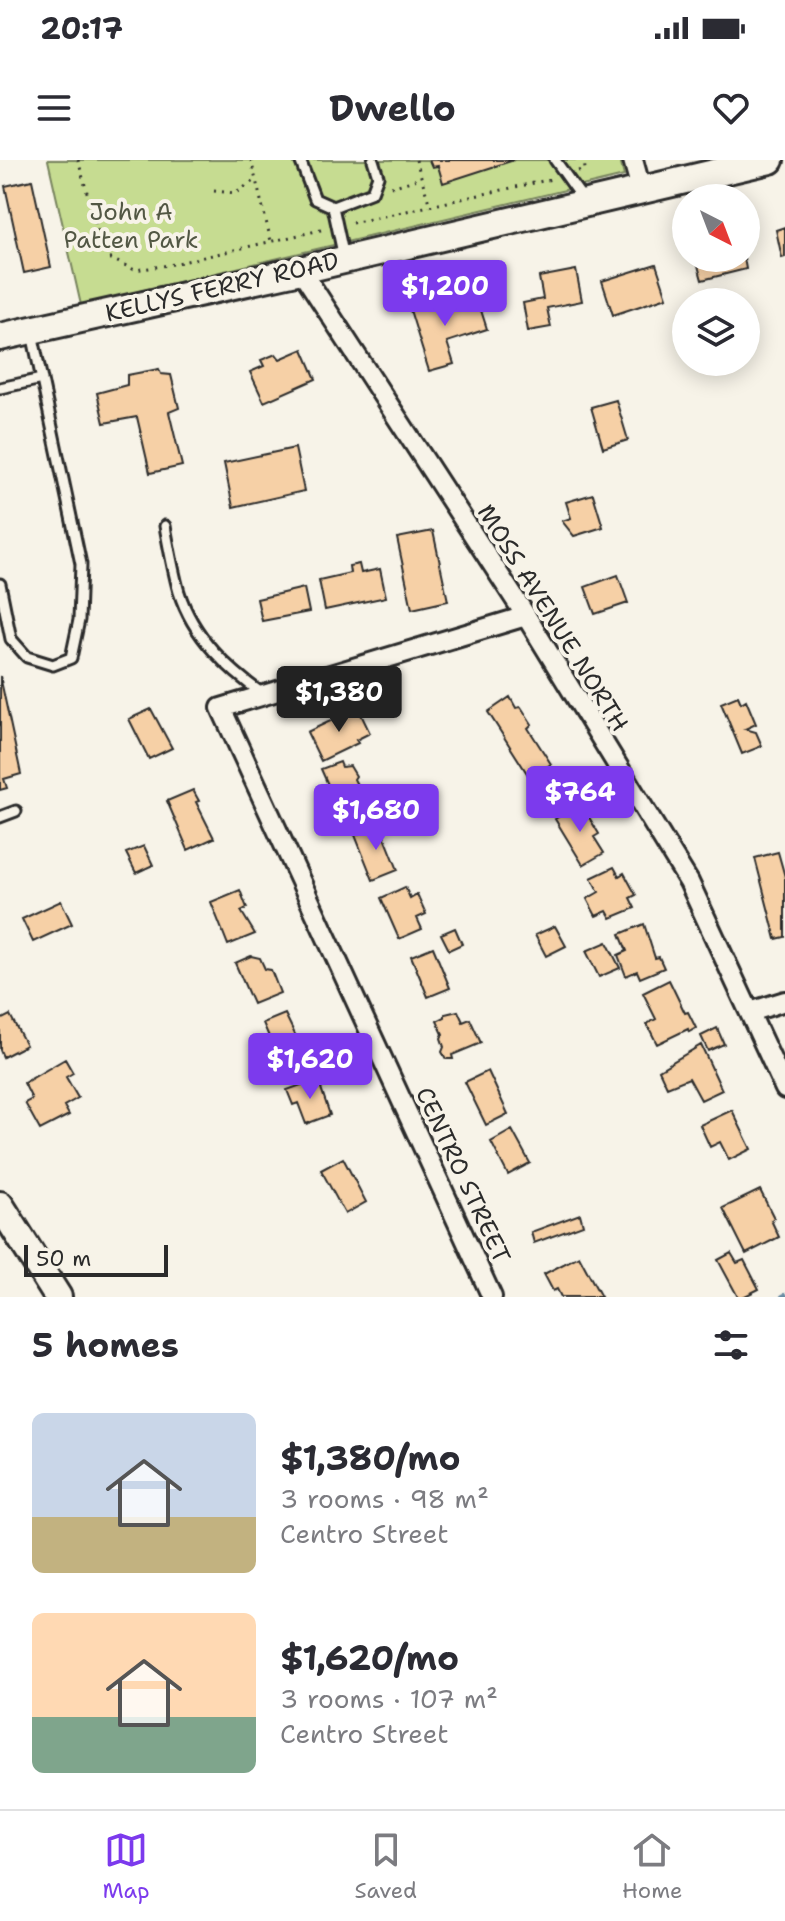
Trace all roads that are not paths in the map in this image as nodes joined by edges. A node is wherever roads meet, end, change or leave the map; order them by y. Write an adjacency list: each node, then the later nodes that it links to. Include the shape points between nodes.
1 (300, 160): 8 (lane, via 315,199)
2 (373, 160): 8 (lane, via 378,176 372,192)
3 (555, 160): 7 (lane)
4 (633, 160): 6 (street)
5 (770, 160): 6 (street, KELLYS FERRY ROAD)
6 (641, 189): 7 (street, KELLYS FERRY ROAD)
7 (585, 202): 9 (street, KELLYS FERRY ROAD)
8 (333, 207): 9 (lane)
9 (345, 260): 10 (street, KELLYS FERRY ROAD)
10 (301, 270): 11 (street, KELLYS FERRY ROAD); 17 (street, MOSS AVENUE NORTH)
11 (31, 330): 12 (street, KELLYS FERRY ROAD); 13 (lane)
12 (0, 337)
13 (42, 379): 14 (lane); 16 (lane, via 81,564 71,658 53,665 27,657 11,639)
14 (0, 388)
15 (165, 526): 18 (lane, via 180,595 201,636 230,670)
16 (0, 584)
17 (526, 616): 18 (street, CENTRO STREET); 22 (street, MOSS AVENUE NORTH, via 689,882)
18 (264, 695): 26 (street, CENTRO STREET, via 221,708)
19 (16, 811): 20 (lane)
20 (0, 817)
21 (785, 1001): 22 (street)
22 (750, 1012): 23 (street, MOSS AVENUE NORTH)
23 (785, 1089)
24 (0, 1205): 25 (street)
25 (58, 1297)
26 (492, 1297)

